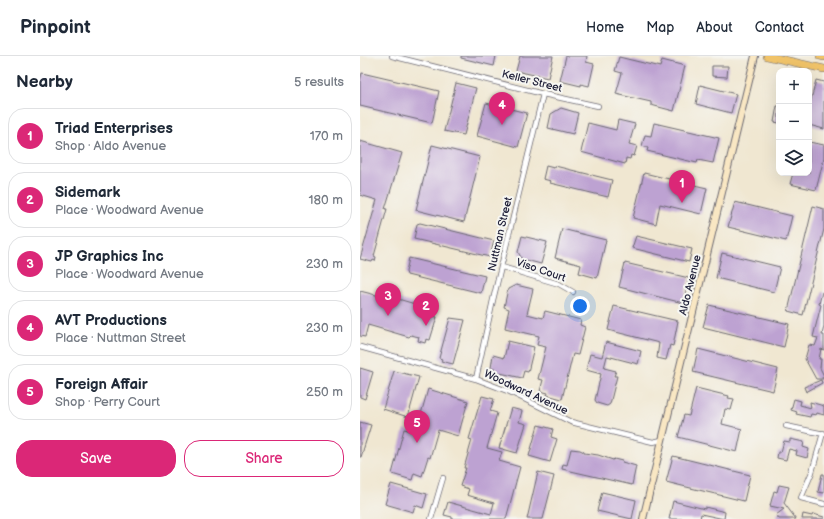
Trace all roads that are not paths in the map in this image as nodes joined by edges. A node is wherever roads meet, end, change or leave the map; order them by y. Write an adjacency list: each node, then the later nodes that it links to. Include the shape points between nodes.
1 (392, 56): 7 (street, Keller Street)
2 (755, 56): 15 (street, Aldo Avenue)
3 (767, 56): 6 (main road)
4 (820, 56): 5 (main road)
5 (824, 57)
6 (824, 69)
7 (542, 94): 8 (street, Keller Street); 9 (street, Nuttman Street)
8 (598, 106)
9 (502, 267): 10 (street, Viso Court, via 559,284); 12 (street, Nuttman Street)
10 (573, 292)
11 (360, 347): 12 (street, Woodward Avenue)
12 (476, 379): 15 (street, Woodward Avenue, via 510,392 571,422 653,442)
13 (786, 426): 14 (street)
14 (823, 434): 17 (street, via 801,498)
15 (662, 440): 19 (street, Aldo Avenue)
16 (443, 478): 18 (street)
17 (824, 504)
18 (432, 519)
19 (643, 519)

